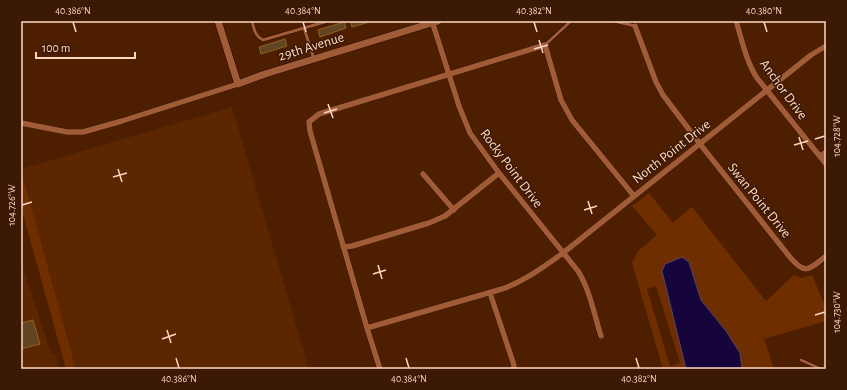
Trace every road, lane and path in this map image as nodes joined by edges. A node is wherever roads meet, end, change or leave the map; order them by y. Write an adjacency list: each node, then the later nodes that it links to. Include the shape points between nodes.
1 (218, 21): 14 (street)
2 (252, 21): 9 (lane, via 255,33 263,40)
3 (328, 21): 9 (lane)
4 (571, 21): 10 (lane)
5 (614, 21): 8 (lane)
6 (736, 21): 15 (street, Anchor Drive, via 752,70)
7 (434, 22): 12 (street, 29th Avenue); 13 (street, Rocky Point Drive)
8 (635, 26): 17 (street, Swan Point Drive, via 656,82)
9 (304, 28): 12 (lane)
10 (545, 45): 13 (street); 23 (street, via 561,100 572,120)
11 (826, 46): 15 (street, North Point Drive)
12 (314, 59): 14 (street, 29th Avenue)
13 (448, 74): 21 (street, Rocky Point Drive, via 470,133); 25 (street, via 319,114 308,122)
14 (238, 84): 16 (street, via 83,132 67,132)
15 (766, 91): 17 (street, North Point Drive); 19 (street, Anchor Drive)
16 (21, 123)
17 (700, 144): 23 (street, North Point Drive); 27 (street, Swan Point Drive, via 798,267 810,268)
18 (826, 152): 19 (street)
19 (820, 156): 20 (street, Anchor Drive)
20 (826, 164)
21 (499, 173): 24 (street); 26 (street, Rocky Point Drive)
22 (423, 174): 24 (street)
23 (634, 196): 26 (street, North Point Drive)
24 (454, 210): 25 (street, via 429,223)
25 (343, 247): 29 (street)
26 (563, 253): 28 (street, North Point Drive, via 531,276); 30 (street, Rocky Point Drive, via 584,280)
27 (826, 256)
28 (490, 292): 29 (street, North Point Drive); 33 (street, via 514,365)
29 (367, 328): 32 (street)
30 (601, 336)
31 (800, 360): 34 (lane)
32 (380, 369)
33 (513, 369)
34 (821, 369)

